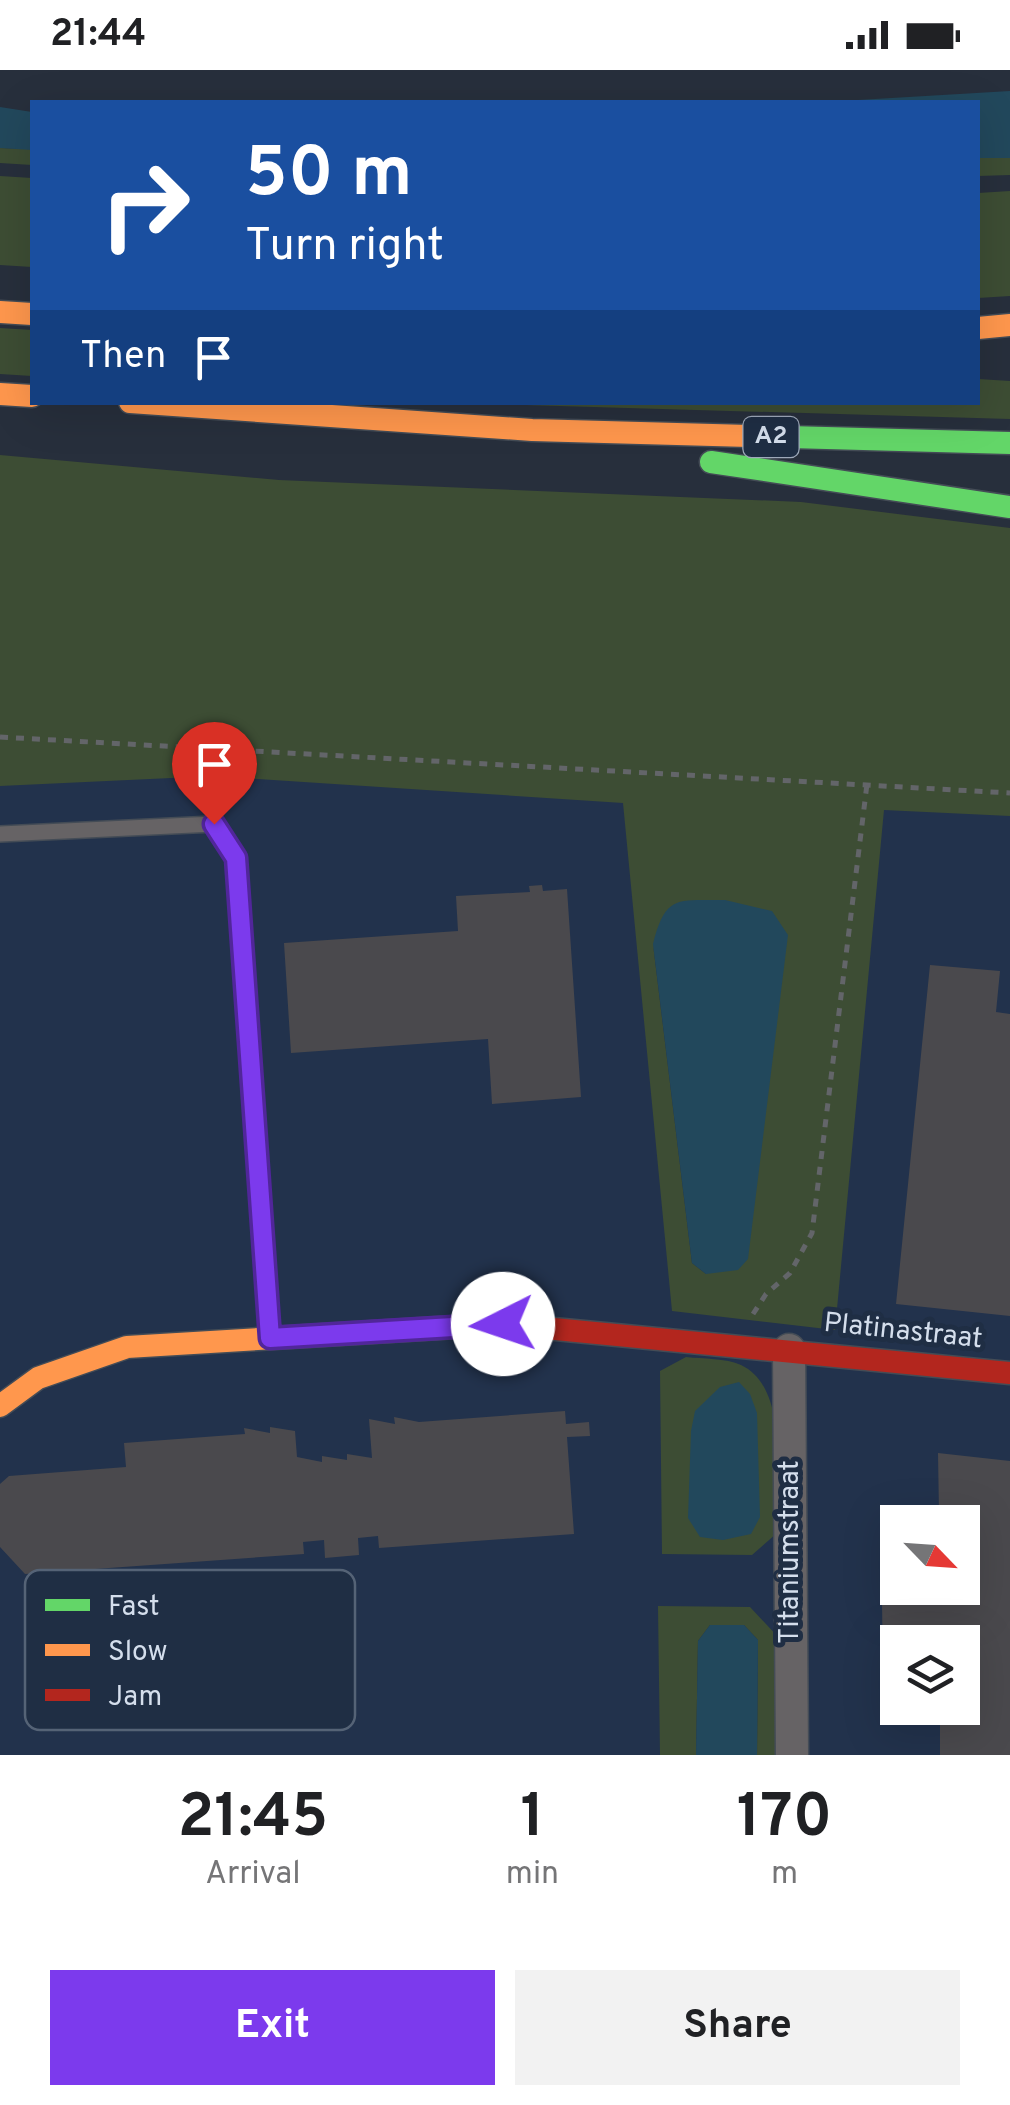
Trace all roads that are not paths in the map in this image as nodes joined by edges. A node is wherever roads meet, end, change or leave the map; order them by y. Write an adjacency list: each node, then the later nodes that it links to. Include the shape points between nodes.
1 (0, 312): 2 (main road)
2 (30, 314)
3 (1010, 325): 4 (main road)
4 (980, 328)
5 (0, 394): 6 (main road)
6 (30, 396)
7 (173, 405): 8 (main road, A2)
8 (532, 430): 9 (main road, A2); 10 (main road, A2)
9 (1010, 443)
10 (1010, 508)
11 (0, 834): 12 (lane, via 214,824 236,858)
12 (270, 1338): 13 (main road, Platinastraat, via 503,1324); 15 (main road, Platinastraat, via 128,1347 38,1378)
13 (789, 1350): 14 (main road, Platinastraat); 16 (street, Titaniumstraat)
14 (1010, 1373)
15 (0, 1406)
16 (792, 1755)

